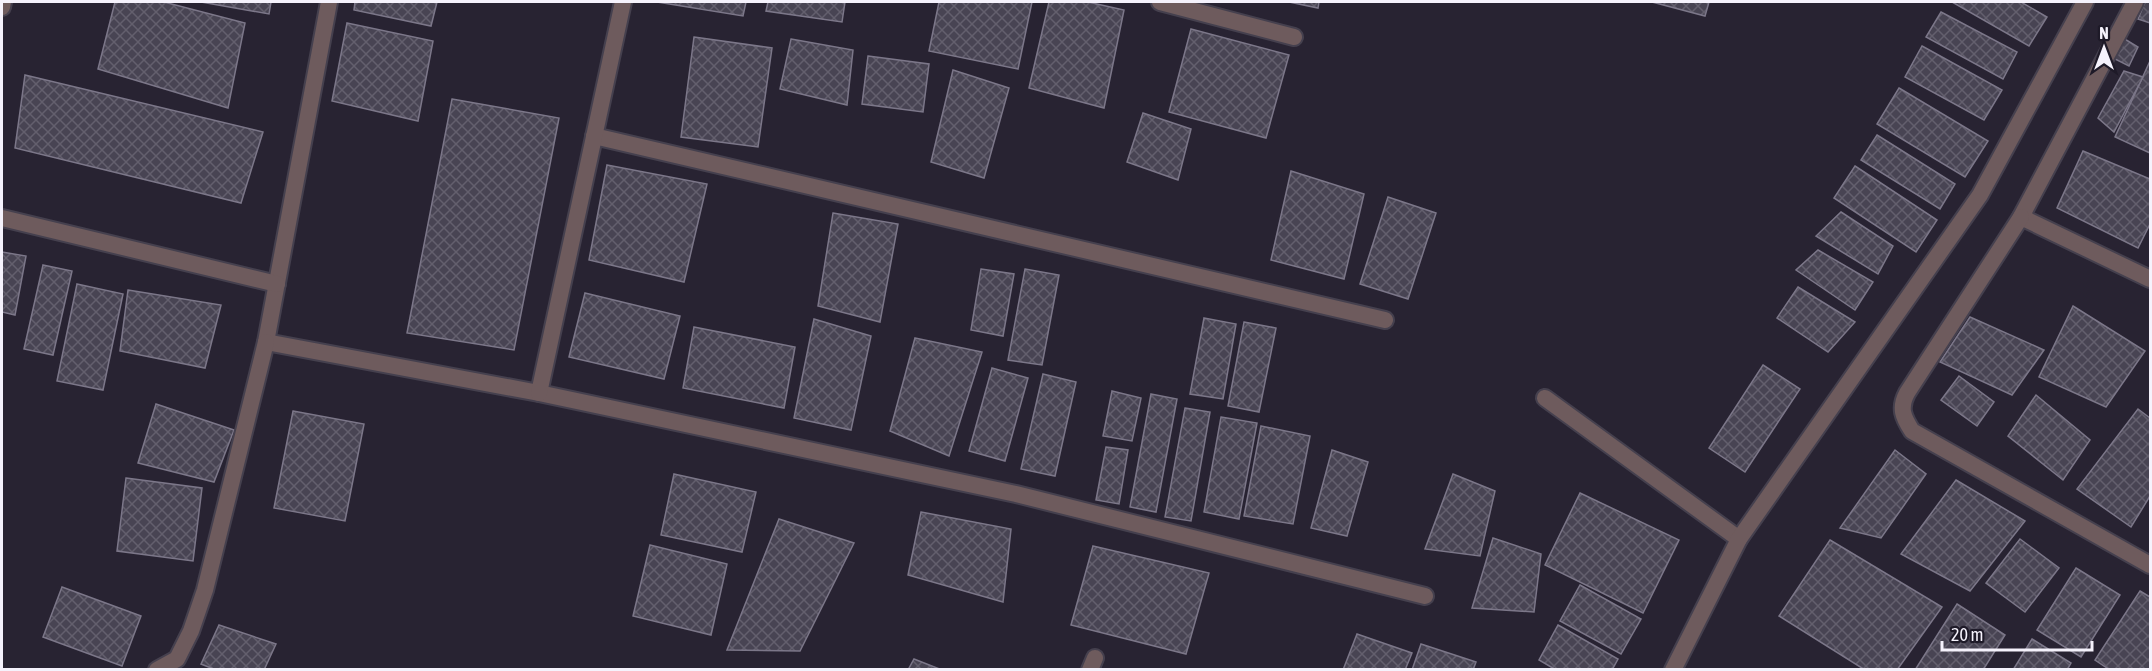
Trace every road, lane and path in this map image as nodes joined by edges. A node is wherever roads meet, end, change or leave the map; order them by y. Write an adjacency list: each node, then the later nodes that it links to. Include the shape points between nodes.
1 (3, 2): 7 (street)
2 (329, 2): 13 (street)
3 (623, 2): 9 (street)
4 (1160, 2): 8 (street)
5 (2085, 2): 18 (street, via 1980,195)
6 (2135, 2): 11 (street)
7 (2, 7)
8 (1294, 37)
9 (594, 136): 14 (street); 16 (street)
10 (2, 218): 13 (street)
11 (2021, 218): 12 (street); 19 (street, via 1907,393 1903,400 1904,420 1912,430)
12 (2151, 279)
13 (277, 284): 15 (street)
14 (1385, 320)
15 (266, 342): 16 (street); 21 (street, via 205,590 177,658)
16 (539, 393): 20 (street, via 1016,494)
17 (1545, 398): 18 (street)
18 (1739, 539): 22 (street)
19 (2151, 564)
20 (1425, 596)
21 (157, 669)
22 (1673, 669)

